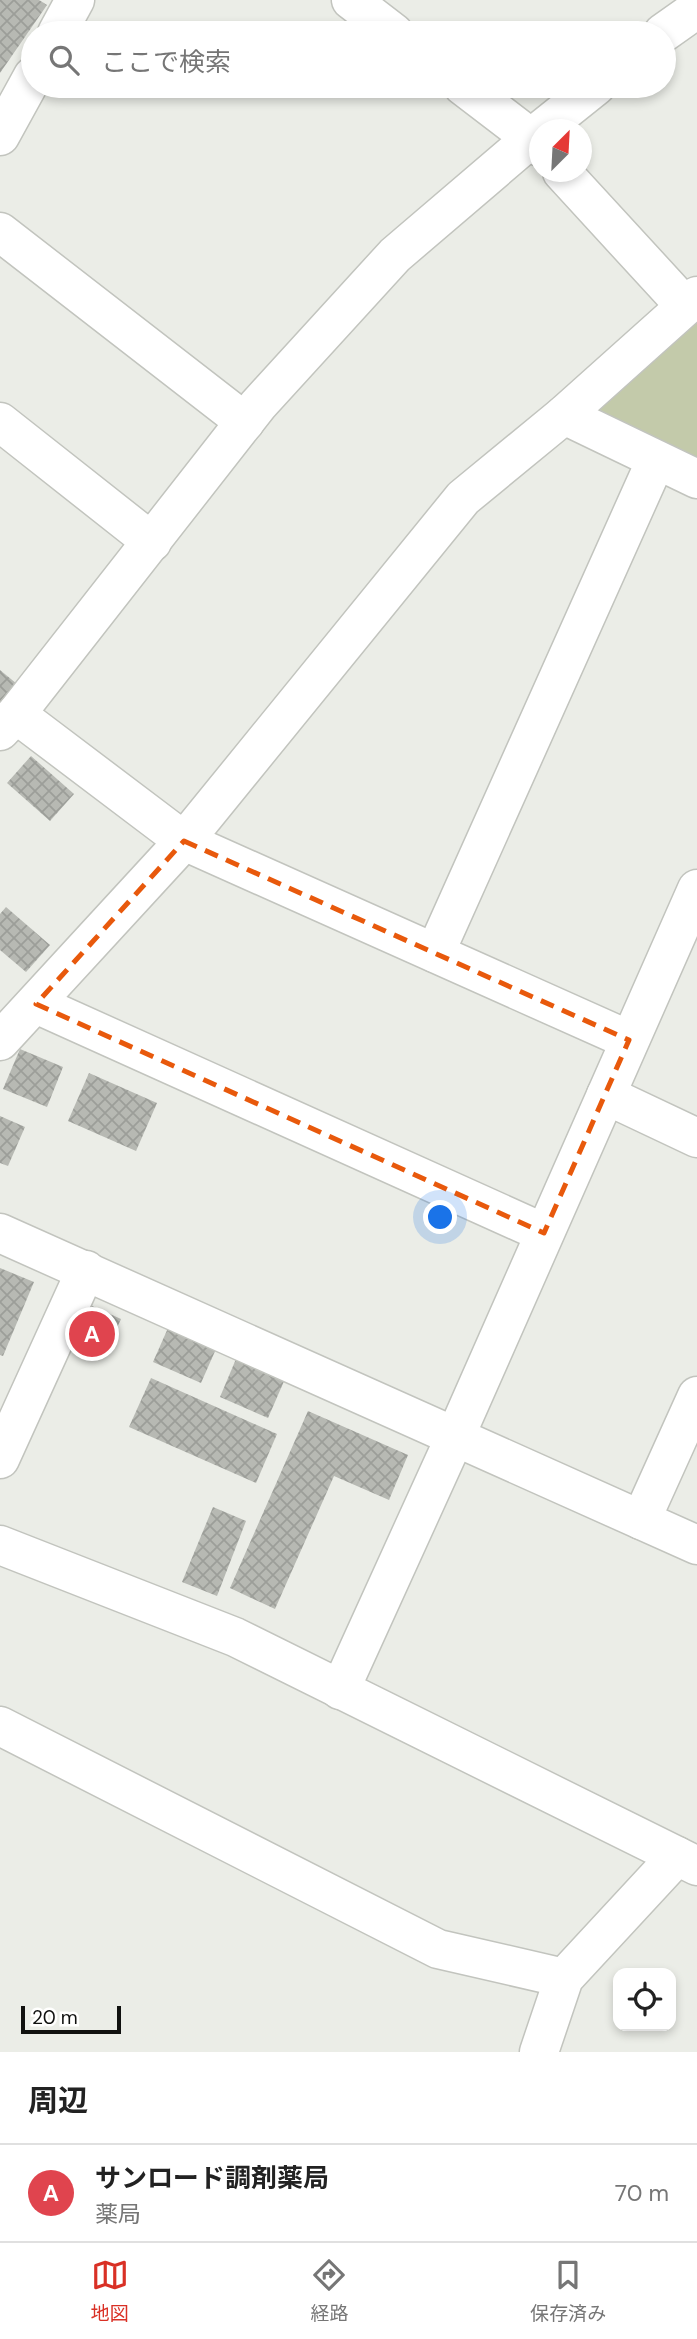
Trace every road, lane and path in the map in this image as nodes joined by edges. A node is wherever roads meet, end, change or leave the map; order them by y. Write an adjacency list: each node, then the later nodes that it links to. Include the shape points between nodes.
1 (75, 0): 4 (street)
2 (351, 0): 5 (street)
3 (697, 9): 6 (street)
4 (64, 21)
5 (378, 21)
6 (676, 24)
7 (21, 98): 12 (street)
8 (481, 98): 11 (street)
9 (582, 98): 10 (street)
10 (558, 119)
11 (529, 130)
12 (0, 136)
13 (529, 144): 19 (street, via 396,255)
14 (572, 182): 16 (street)
15 (0, 232): 19 (street)
16 (691, 301): 17 (street)
17 (564, 415): 20 (street); 24 (street, via 463,498)
18 (0, 422): 22 (street)
19 (245, 422): 22 (street)
20 (656, 460): 21 (street); 26 (street)
21 (697, 479)
22 (152, 542): 23 (street)
23 (8, 723): 24 (street)
24 (184, 841): 26 (street); 27 (street)
25 (697, 889): 28 (street)
26 (435, 953): 28 (street)
27 (36, 1003): 29 (street); 33 (street)
28 (629, 1040): 30 (street)
29 (0, 1041)
30 (606, 1094): 31 (street); 33 (street)
31 (697, 1138)
32 (0, 1233): 34 (street)
33 (544, 1233): 36 (street)
34 (86, 1270): 36 (street); 37 (street)
35 (697, 1396): 38 (street)
36 (455, 1437): 38 (street); 41 (street)
37 (0, 1459)
38 (641, 1520): 40 (street)
39 (0, 1545): 41 (street, via 235,1637)
40 (697, 1545)
41 (340, 1689): 43 (street)
42 (0, 1726): 44 (street, via 438,1950)
43 (687, 1861): 44 (street)
44 (564, 1978): 45 (street)
45 (539, 2052)

